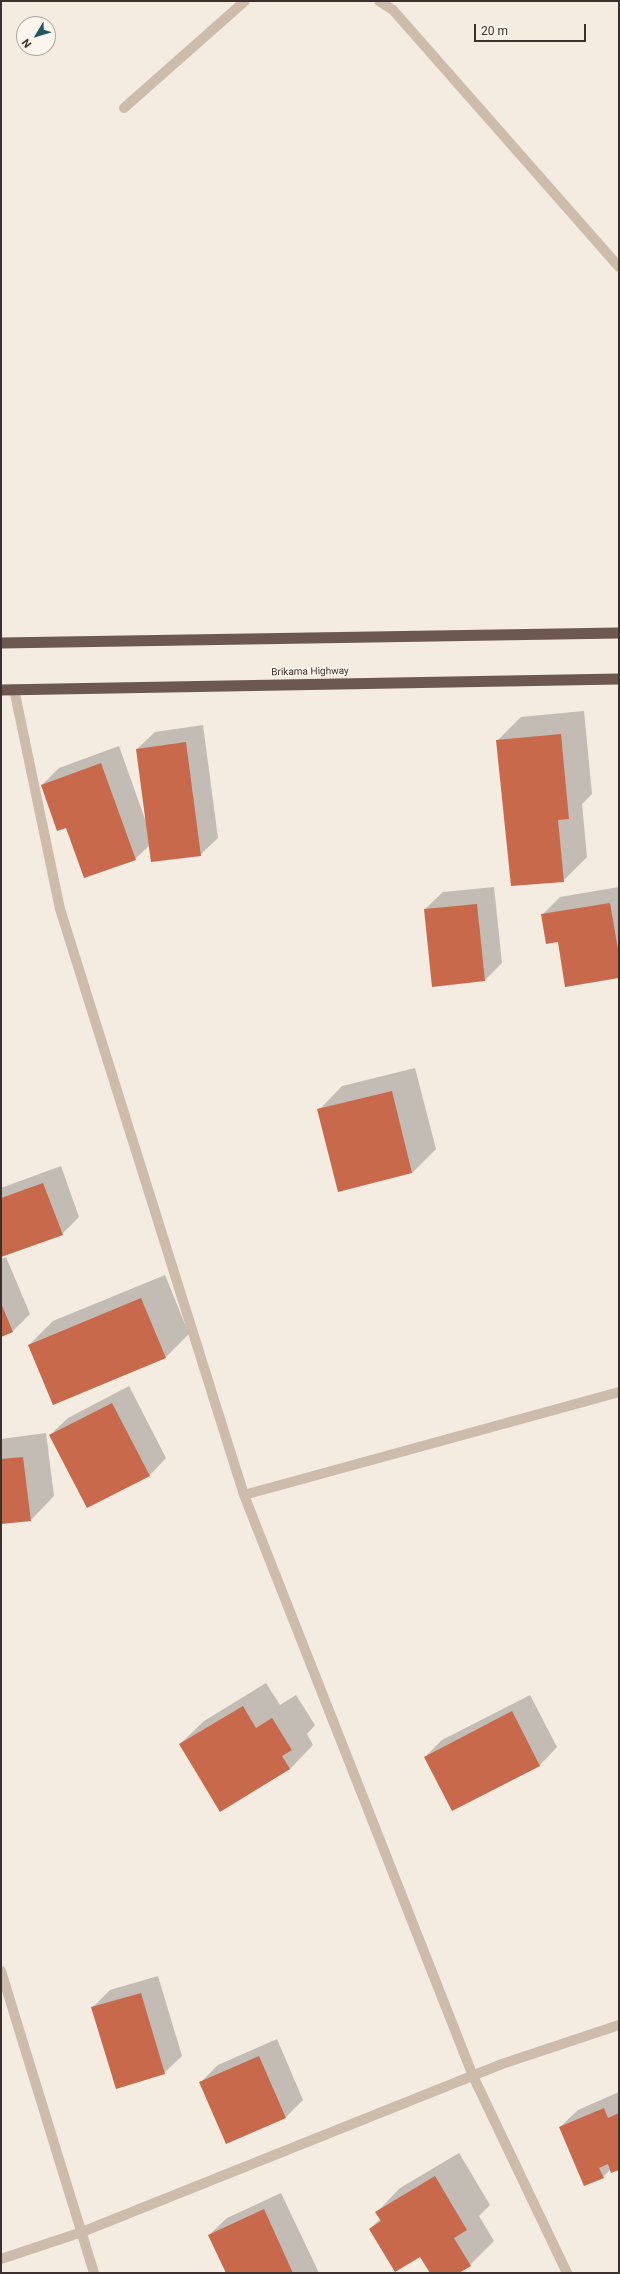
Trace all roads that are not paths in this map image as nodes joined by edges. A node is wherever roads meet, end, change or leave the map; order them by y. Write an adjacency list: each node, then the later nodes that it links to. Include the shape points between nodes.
1 (245, 1): 3 (street)
2 (380, 1): 4 (street, via 392,10)
3 (124, 108)
4 (619, 267)
5 (619, 633): 6 (highway)
6 (1, 643)
7 (619, 679): 8 (highway, Brikama Highway)
8 (14, 689): 9 (highway, Brikama Highway); 11 (street, via 60,909)
9 (1, 690)
10 (619, 1392): 11 (street)
11 (244, 1495): 14 (street)
12 (1, 1971): 15 (street)
13 (619, 2025): 14 (street)
14 (473, 2076): 15 (street); 18 (street)
15 (82, 2232): 16 (street); 17 (street)
16 (1, 2259)
17 (94, 2273)
18 (567, 2273)

